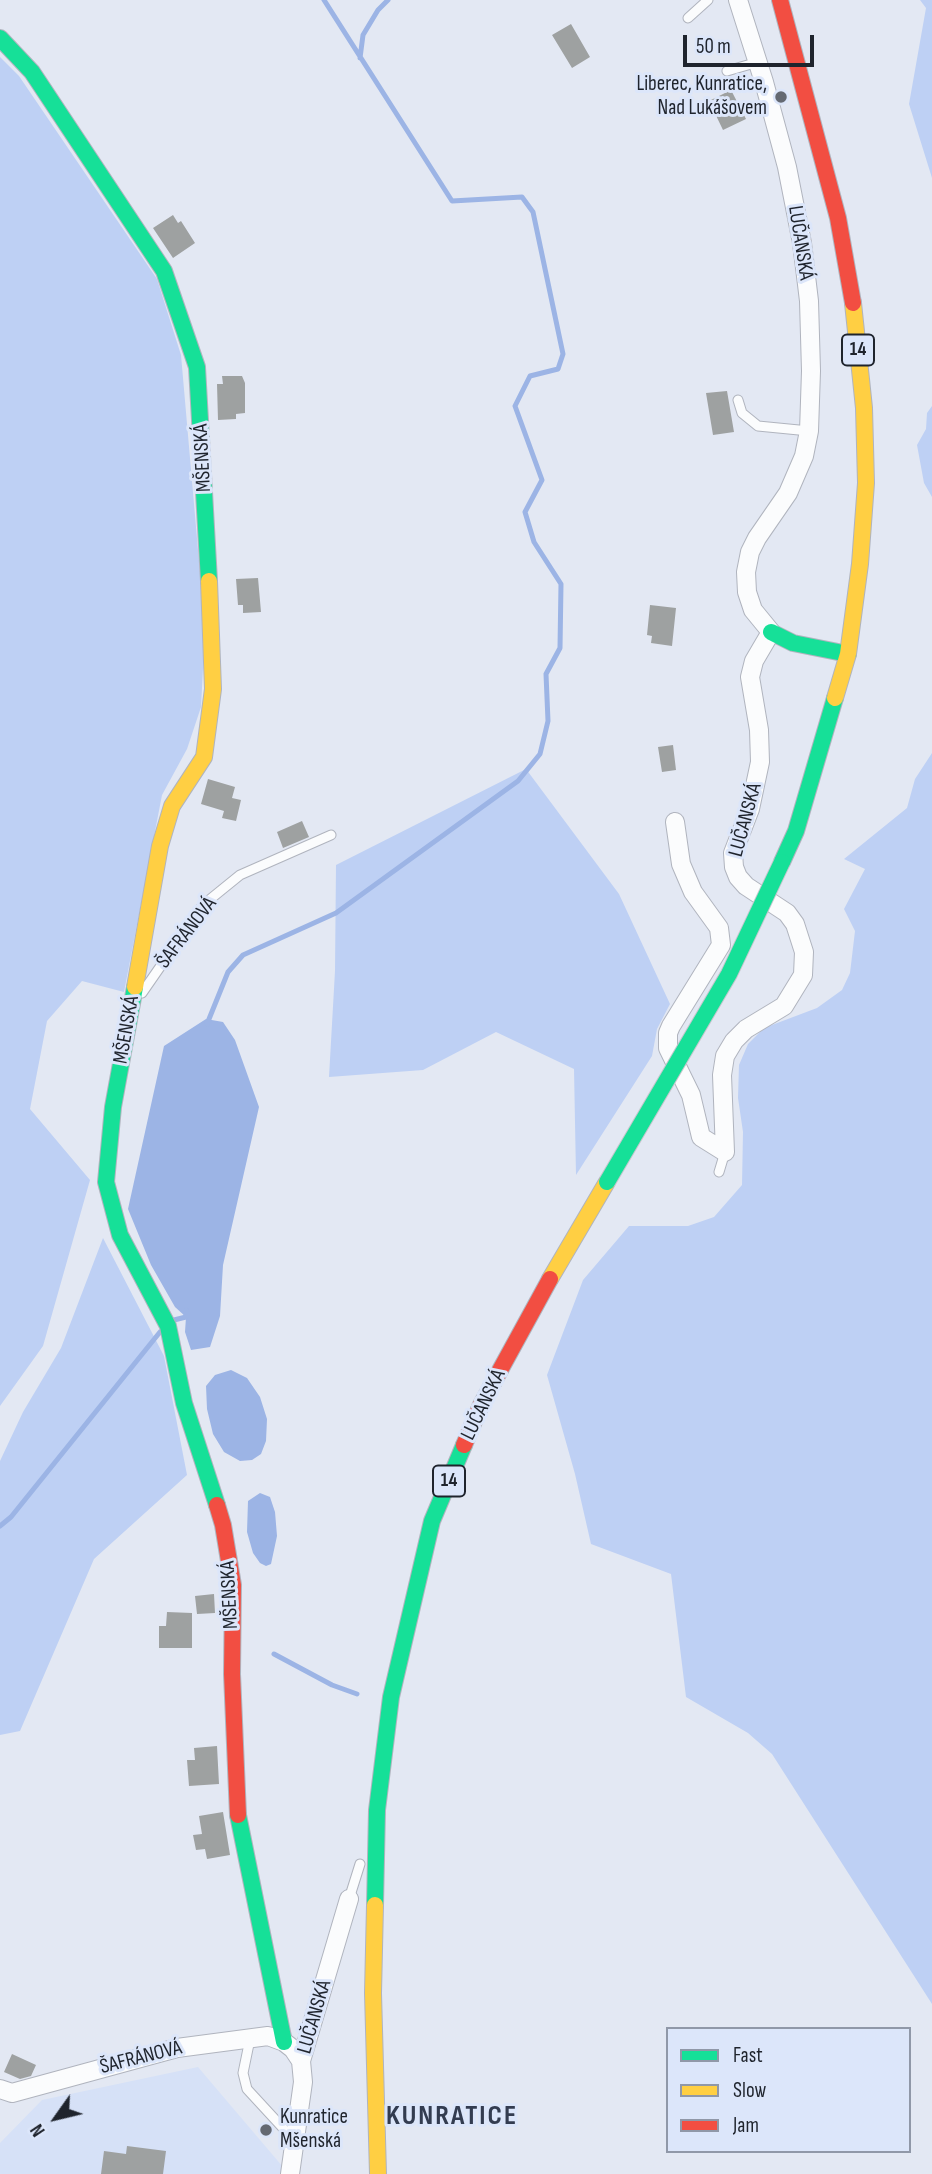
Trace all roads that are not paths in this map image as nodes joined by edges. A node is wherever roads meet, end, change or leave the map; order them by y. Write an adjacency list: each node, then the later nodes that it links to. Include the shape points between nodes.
1 (708, 0): 4 (lane)
2 (738, 0): 6 (street, LUČANSKÁ)
3 (780, 0): 11 (main road, 14, via 838,218 853,302 866,484)
4 (688, 18)
5 (0, 38): 14 (main road, MŠENSKÁ, via 32,72 164,271 197,367 213,689 204,757 172,806 160,846)
6 (758, 62): 7 (lane); 9 (street, LUČANSKÁ, via 787,166 802,243 809,302)
7 (727, 72)
8 (738, 400): 9 (lane, via 743,413 758,426)
9 (809, 431): 10 (street, LUČANSKÁ, via 798,473 757,538 746,572 753,610)
10 (771, 632): 11 (main road, via 793,643); 15 (street, LUČANSKÁ, via 750,677 760,762 750,809 733,853 734,867 746,886 795,924 804,952 803,975 784,1006 746,1029 725,1056)
11 (848, 653): 25 (main road, LUČANSKÁ / 14, bridge, via 796,831 755,923 481,1405 432,1521 391,1697 377,1810 373,1993)
12 (675, 822): 15 (street, via 681,864 693,892 719,928 721,945 671,1026 668,1048 691,1095 701,1137)
13 (331, 835): 14 (lane, ŠAFRÁNOVÁ, via 240,875 203,905)
14 (130, 1010): 20 (main road, MŠENSKÁ, via 106,1182 120,1235 168,1326 184,1403 223,1525 233,1585 239,1822)
15 (725, 1152): 16 (lane)
16 (719, 1172)
17 (360, 1864): 18 (lane, LUČANSKÁ)
18 (349, 1899): 21 (street, LUČANSKÁ)
19 (250, 2039): 20 (street, ŠAFRÁNOVÁ, via 268,2036); 22 (street, ŠAFRÁNOVÁ, via 177,2048 12,2093); 23 (lane, via 243,2073 247,2089)
20 (284, 2042): 21 (street)
21 (301, 2061): 23 (street, LUČANSKÁ, via 303,2082)
22 (0, 2089)
23 (295, 2140): 24 (street, LUČANSKÁ)
24 (290, 2174)
25 (378, 2174)

